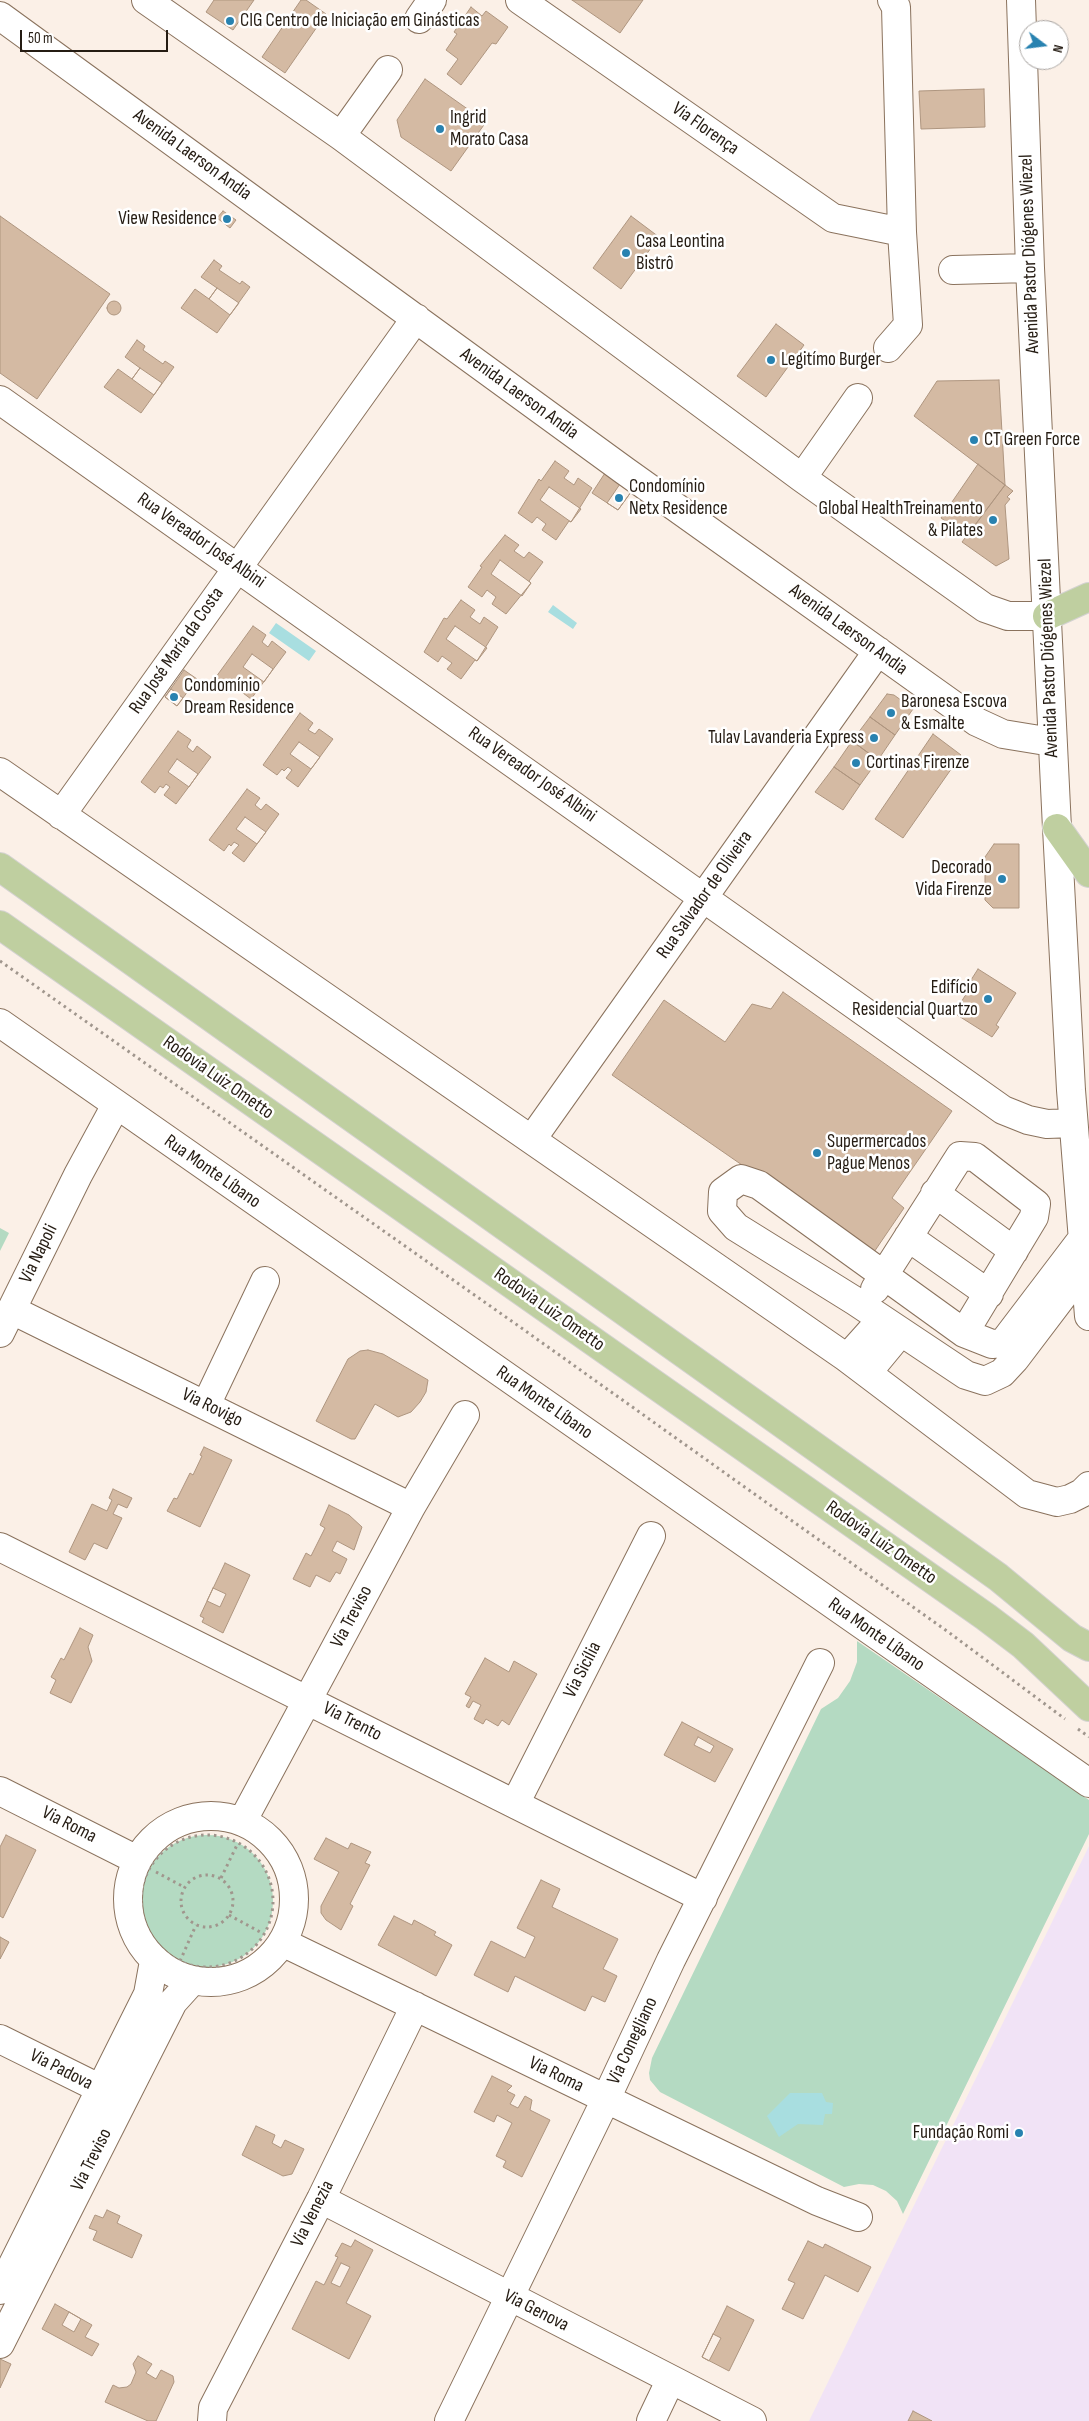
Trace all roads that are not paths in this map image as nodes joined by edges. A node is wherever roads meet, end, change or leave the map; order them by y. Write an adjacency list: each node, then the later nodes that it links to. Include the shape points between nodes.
1 (146, 0): 7 (street)
2 (520, 0): 8 (street, Via Florença, via 832,218)
3 (892, 0): 8 (street, via 896,7)
4 (1020, 0): 9 (street, Avenida Pastor Diógenes Wiezel)
5 (0, 16): 11 (street, Avenida Laerson Andia)
6 (388, 70): 7 (street)
7 (341, 136): 15 (street)
8 (902, 232): 12 (street, via 908,325)
9 (1030, 268): 10 (street); 18 (street, Avenida Pastor Diógenes Wiezel)
10 (953, 270)
11 (416, 318): 16 (street, Rua José María da Costa); 19 (street, Avenida Laerson Andia)
12 (888, 348)
13 (858, 398): 15 (street)
14 (0, 400): 16 (street, Rua Vereador José Albini)
15 (802, 478): 18 (street, via 985,608 1008,616)
16 (237, 566): 22 (street, Rua José María da Costa); 26 (street, Rua Vereador José Albini)
17 (1089, 597): 18 (main road)
18 (1046, 616): 20 (street, Avenida Pastor Diógenes Wiezel)
19 (878, 651): 20 (street, Avenida Laerson Andia, via 978,722 1003,734); 26 (street, Rua Salvador de Oliveira)
20 (1052, 742): 23 (street, Avenida Pastor Diógenes Wiezel)
21 (0, 772): 22 (street)
22 (61, 815): 31 (street)
23 (1057, 828): 25 (main road); 30 (street, Avenida Pastor Diógenes Wiezel)
24 (0, 867): 51 (main road, via 998,1577 1072,1638)
25 (1089, 873)
26 (704, 897): 30 (street, Rua Vereador José Albini, via 1003,1110 1048,1124); 31 (street, Rua Salvador de Oliveira)
27 (0, 925): 54 (main road, Rodovia Luiz Ometto, via 986,1616 1029,1651)
28 (0, 1023): 29 (street, Rua Monte Líbano)
29 (116, 1104): 42 (street, Via Napoli); 55 (street, Rua Monte Líbano)
30 (1073, 1123): 34 (street, Avenida Pastor Diógenes Wiezel)
31 (532, 1139): 44 (street)
32 (936, 1192): 33 (street); 35 (street); 35 (street, via 960,1156 975,1157 1028,1196 1036,1204 1034,1217)
33 (908, 1237): 37 (street); 39 (street)
34 (1082, 1239): 36 (street, Avenida Pastor Diógenes Wiezel); 43 (street, via 1003,1343 992,1344)
35 (1014, 1251): 39 (street)
36 (1084, 1268): 40 (street, Avenida Pastor Diógenes Wiezel); 41 (street, via 1015,1359 1002,1373 985,1381 966,1375)
37 (884, 1275): 41 (street); 41 (street, via 759,1185 741,1179 723,1192 722,1211 736,1227); 43 (street)
38 (265, 1281): 45 (street)
39 (989, 1294): 43 (street)
40 (1089, 1316)
41 (882, 1320): 44 (street)
42 (6, 1322): 45 (street, Via Rovigo)
43 (964, 1333)
44 (857, 1366): 47 (street, via 1027,1494 1056,1502 1070,1499)
45 (206, 1405): 48 (street, Via Rovigo)
46 (465, 1415): 48 (street, Via Treviso)
47 (1086, 1489)
48 (411, 1507): 53 (street, Via Treviso)
49 (651, 1536): 57 (street, Via Sicília)
50 (0, 1547): 53 (street, Via Trento)
51 (1089, 1647)
52 (820, 1663): 60 (street, Via Conegliano)
53 (307, 1700): 57 (street, Via Trento); 58 (street, Via Treviso)
54 (1077, 1718)
55 (1089, 1783)
56 (0, 1791): 59 (street, Via Roma)
57 (514, 1804): 60 (street, Via Trento)
58 (240, 1832): 59 (street, via 212,1816 182,1821 156,1836); 61 (street, via 262,1834 279,1851 290,1873 291,1920)
59 (144, 1864): 62 (street, via 128,1886 128,1913 138,1939)
60 (704, 1898): 66 (street, Via Conegliano)
61 (274, 1938): 62 (street, via 264,1963 233,1980 213,1983); 63 (street, Via Roma)
62 (175, 1968): 65 (street, Via Treviso, via 148,1994); 65 (street, Via Treviso, via 173,2002)
63 (415, 2006): 66 (street, Via Roma); 67 (street, Via Venezia)
64 (0, 2038): 65 (street, Via Padova)
65 (111, 2094): 69 (street, Via Treviso); 71 (street, Via Treviso)
66 (606, 2099): 68 (street, Via Roma, via 817,2201); 70 (street, Via Conegliano)
67 (321, 2199): 70 (street, Via Genova); 73 (street, Via Venezia, via 213,2408)
68 (858, 2217)
69 (0, 2290)
70 (509, 2297): 72 (street, Via Genova); 74 (street, Via Conegliano)
71 (0, 2344)
72 (670, 2380): 75 (street); 76 (street, Via Genova)
73 (212, 2421)
74 (449, 2421)
75 (651, 2421)
76 (752, 2421)

